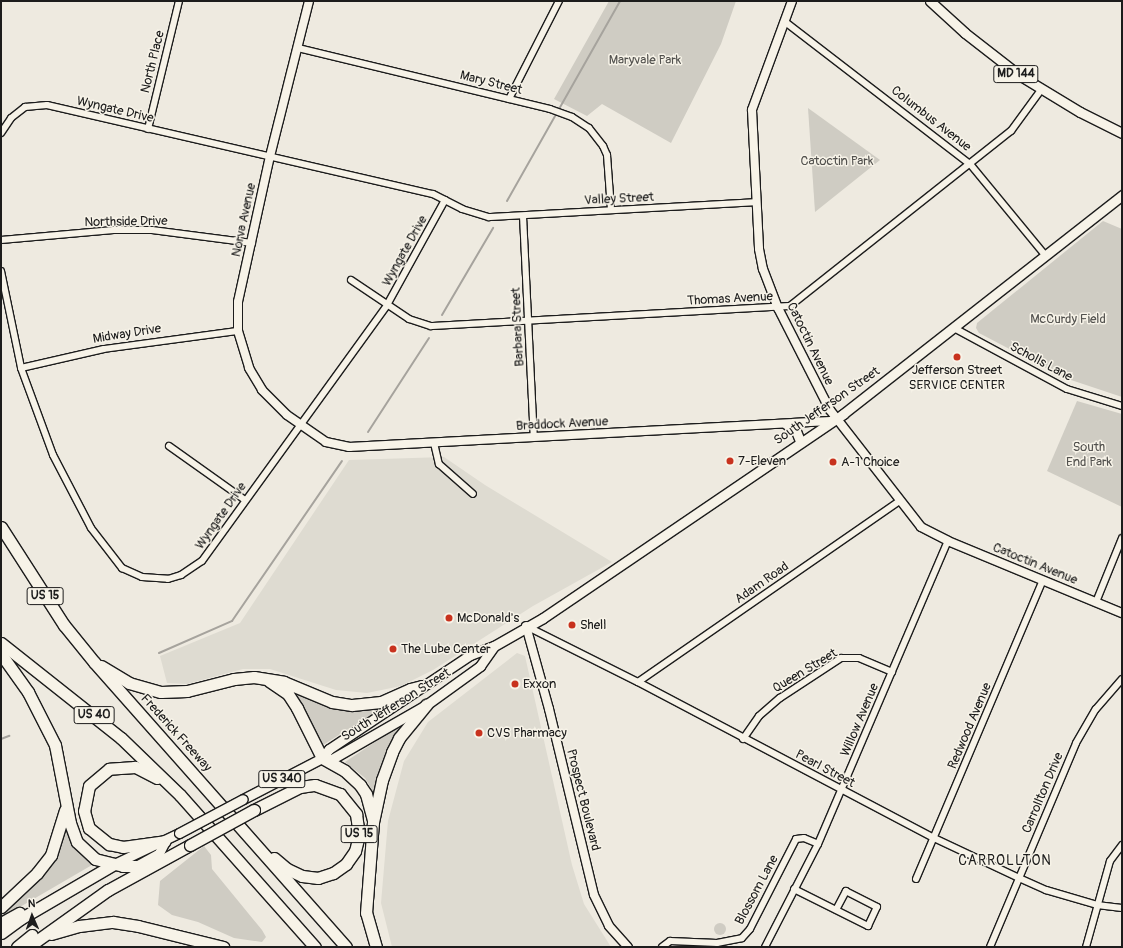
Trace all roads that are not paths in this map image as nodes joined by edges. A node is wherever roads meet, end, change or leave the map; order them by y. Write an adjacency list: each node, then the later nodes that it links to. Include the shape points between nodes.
1 (180, 1): 10 (street, North Place)
2 (309, 1): 7 (street, Norva Avenue)
3 (559, 1): 9 (street)
4 (792, 1): 6 (street, Catoctin Avenue)
5 (930, 1): 8 (main road, MD 144, via 991,55)
6 (784, 21): 14 (street, Columbus Avenue); 17 (street, Catoctin Avenue, via 752,110)
7 (298, 48): 9 (street, Mary Street); 13 (street, Norva Avenue)
8 (1041, 90): 12 (main road, MD 144); 14 (street, Thomas Avenue, via 1011,131)
9 (509, 99): 18 (street, Mary Street, via 564,113 580,121 596,136 607,155)
10 (148, 129): 11 (street, Wyngate Drive, via 47,105 36,105 17,112); 13 (street, Wyngate Drive)
11 (1, 133)
12 (1122, 133)
13 (270, 156): 16 (street, Wyngate Drive, via 433,194); 22 (street, Norva Avenue)
14 (970, 164): 23 (street, Columbus Avenue); 27 (street, Thomas Avenue, via 790,306)
15 (1122, 194): 23 (main road, South Jefferson Street)
16 (445, 200): 19 (street, Wyngate Drive); 26 (street, Wyngate Drive)
17 (756, 202): 18 (street, Valley Street); 27 (street, Catoctin Avenue, via 761,259)
18 (611, 210): 20 (street, Valley Street)
19 (483, 216): 20 (street, Valley Street)
20 (523, 216): 28 (street, Barbara Street)
21 (1, 240): 22 (street, Northside Drive, via 114,230 152,230)
22 (252, 243): 30 (street, Norva Avenue, via 238,302)
23 (1046, 255): 29 (main road, South Jefferson Street)
24 (1, 271): 31 (street, Wyngate Drive)
25 (351, 280): 26 (street, Thomas Avenue)
26 (387, 305): 28 (street, Thomas Avenue, via 409,319 431,326); 35 (street, Wyngate Drive)
27 (778, 308): 28 (street, Thomas Avenue); 33 (street, Catoctin Avenue)
28 (528, 320): 36 (street, Barbara Street)
29 (954, 328): 32 (street, Scholls Lane, via 1067,389); 33 (main road, South Jefferson Street, via 843,414)
30 (238, 331): 31 (street, Midway Drive, via 104,348); 35 (street, Norva Avenue, via 249,368 262,390)
31 (21, 368): 41 (street, Wyngate Drive, via 53,455 91,528 122,568 156,580 181,575 202,561)
32 (1122, 406)
33 (832, 419): 34 (street, Braddock Avenue); 37 (main road, South Jefferson Street); 42 (street, Catoctin Avenue)
34 (786, 424): 36 (street, Braddock Avenue); 37 (main road, via 796,431)
35 (301, 425): 38 (street, Braddock Avenue, via 326,442 340,446); 41 (street, Wyngate Drive)
36 (534, 437): 38 (street, Braddock Avenue)
37 (800, 441): 49 (main road, South Jefferson Street, via 543,618)
38 (434, 442): 40 (street, via 439,464)
39 (169, 446): 41 (street)
40 (473, 494)
41 (245, 500)
42 (899, 501): 45 (street, Catoctin Avenue, via 921,527); 57 (street, Adam Road)
43 (1, 526): 53 (highway, Frederick Freeway / US 15, via 64,625)
44 (1122, 538): 47 (street)
45 (948, 541): 46 (street, Catoctin Avenue); 54 (street, Willow Avenue)
46 (1043, 580): 47 (street, Catoctin Avenue); 66 (street, Redwood Avenue)
47 (1096, 602): 48 (street, Catoctin Avenue)
48 (1122, 613)
49 (526, 626): 51 (main road, South Jefferson Street); 57 (street, Pearl Street); 91 (street, Prospect Boulevard, via 594,895 609,926)
50 (1, 643): 63 (highway, US 40, via 121,738)
51 (494, 646): 58 (main road, South Jefferson Street, via 470,655); 59 (main road, South Jefferson Street, via 480,666)
52 (1, 654): 64 (highway, via 28,692 55,744)
53 (94, 662): 55 (highway, via 129,683 161,692 188,691 238,678); 68 (highway, Frederick Freeway / US 15)
54 (892, 672): 60 (street, Queen Street, via 859,658 841,658 780,698 759,716); 62 (street, Willow Avenue)
55 (266, 678): 58 (highway, via 284,682 332,702 352,705 381,702); 61 (highway, via 291,699)
56 (1122, 679): 73 (street, Carrollton Drive, via 1096,709 1076,743)
57 (638, 682): 60 (street, Pearl Street)
58 (422, 686): 61 (main road, South Jefferson Street, via 404,701 329,749)
59 (426, 705): 61 (main road, South Jefferson Street, via 332,760); 65 (highway, via 399,738 392,752 382,780)
60 (743, 739): 62 (street, Pearl Street)
61 (322, 758): 65 (highway, via 345,771 360,785 366,794); 67 (main road, South Jefferson Street / US 340, bridge)
62 (842, 790): 66 (street, Pearl Street); 69 (street, Willow Avenue)
63 (180, 795): 67 (highway, via 143,770 126,766 101,773 86,794 86,820 102,840 118,847); 88 (highway, US 40)
64 (66, 799): 71 (highway, via 70,823 77,842 95,859); 78 (highway, via 60,833 51,855 37,873)
65 (373, 822): 90 (highway, via 366,913)
66 (934, 838): 73 (street, Pearl Street); 74 (street, Redwood Avenue)
67 (165, 841): 71 (main road, US 340); 72 (main road, South Jefferson Street, via 159,853)
68 (253, 844): 83 (highway, US 15, bridge, via 287,869 302,876 318,878 333,873 350,860 357,846 360,830 356,814 348,801 335,791 320,786 300,787 108,890); 89 (highway, Frederick Freeway)
69 (818, 844): 75 (street, Willow Avenue); 84 (street, Blossom Lane, via 804,838 796,839 750,930 742,938 717,943)
70 (1122, 845): 77 (street, via 1110,861)
71 (114, 864): 72 (highway); 76 (highway, US 340)
72 (136, 866): 85 (highway, via 66,910)
73 (1019, 878): 77 (street, Pearl Street, via 1046,890); 95 (street, Carrollton Drive)
74 (916, 879)
75 (794, 889): 80 (street); 94 (street, Willow Avenue)
76 (66, 891): 81 (highway); 82 (highway, US 340)
77 (1097, 905): 79 (street, Pearl Street); 96 (street)
78 (1, 907)
79 (1122, 908)
80 (836, 910): 80 (street, via 868,926 877,907 846,891)
81 (1, 922)
82 (1, 933)
83 (39, 938): 86 (highway, US 15); 87 (highway, via 79,926 113,922)
84 (682, 940): 92 (street, Blossom Lane, via 670,941); 93 (street)
85 (17, 947)
86 (28, 947)
87 (223, 947)
88 (315, 947)
89 (346, 947)
90 (376, 947)
91 (628, 947)
92 (662, 947)
93 (689, 947)
94 (764, 947)
95 (990, 947)
96 (1086, 947)

